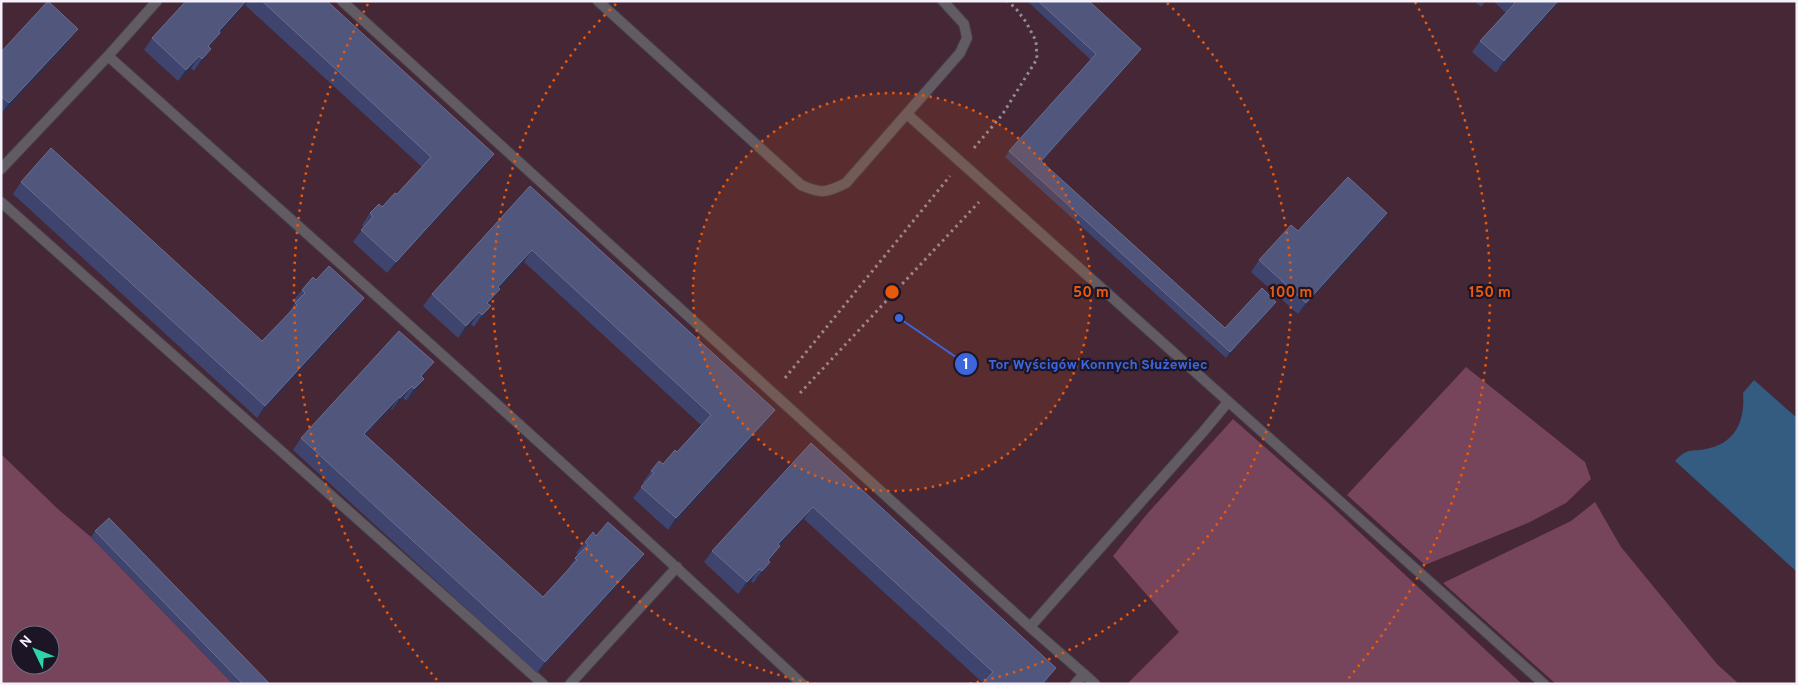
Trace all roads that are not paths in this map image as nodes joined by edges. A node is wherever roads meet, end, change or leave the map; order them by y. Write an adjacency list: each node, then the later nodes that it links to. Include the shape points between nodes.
1 (157, 1): 5 (lane)
2 (342, 1): 11 (lane)
3 (943, 1): 6 (lane, via 964,24 967,38 960,53)
4 (602, 3): 6 (lane, via 801,185 816,192 846,183)
5 (108, 56): 7 (lane); 10 (lane)
6 (907, 114): 9 (lane)
7 (1, 169)
8 (1, 202): 13 (lane)
9 (1228, 402): 11 (lane); 18 (lane)
10 (677, 567): 14 (lane); 15 (lane)
11 (1030, 627): 12 (lane)
12 (1084, 674): 16 (lane); 17 (lane)
13 (543, 684)
14 (570, 684)
15 (802, 684)
16 (1075, 684)
17 (1095, 684)
18 (1544, 684)

